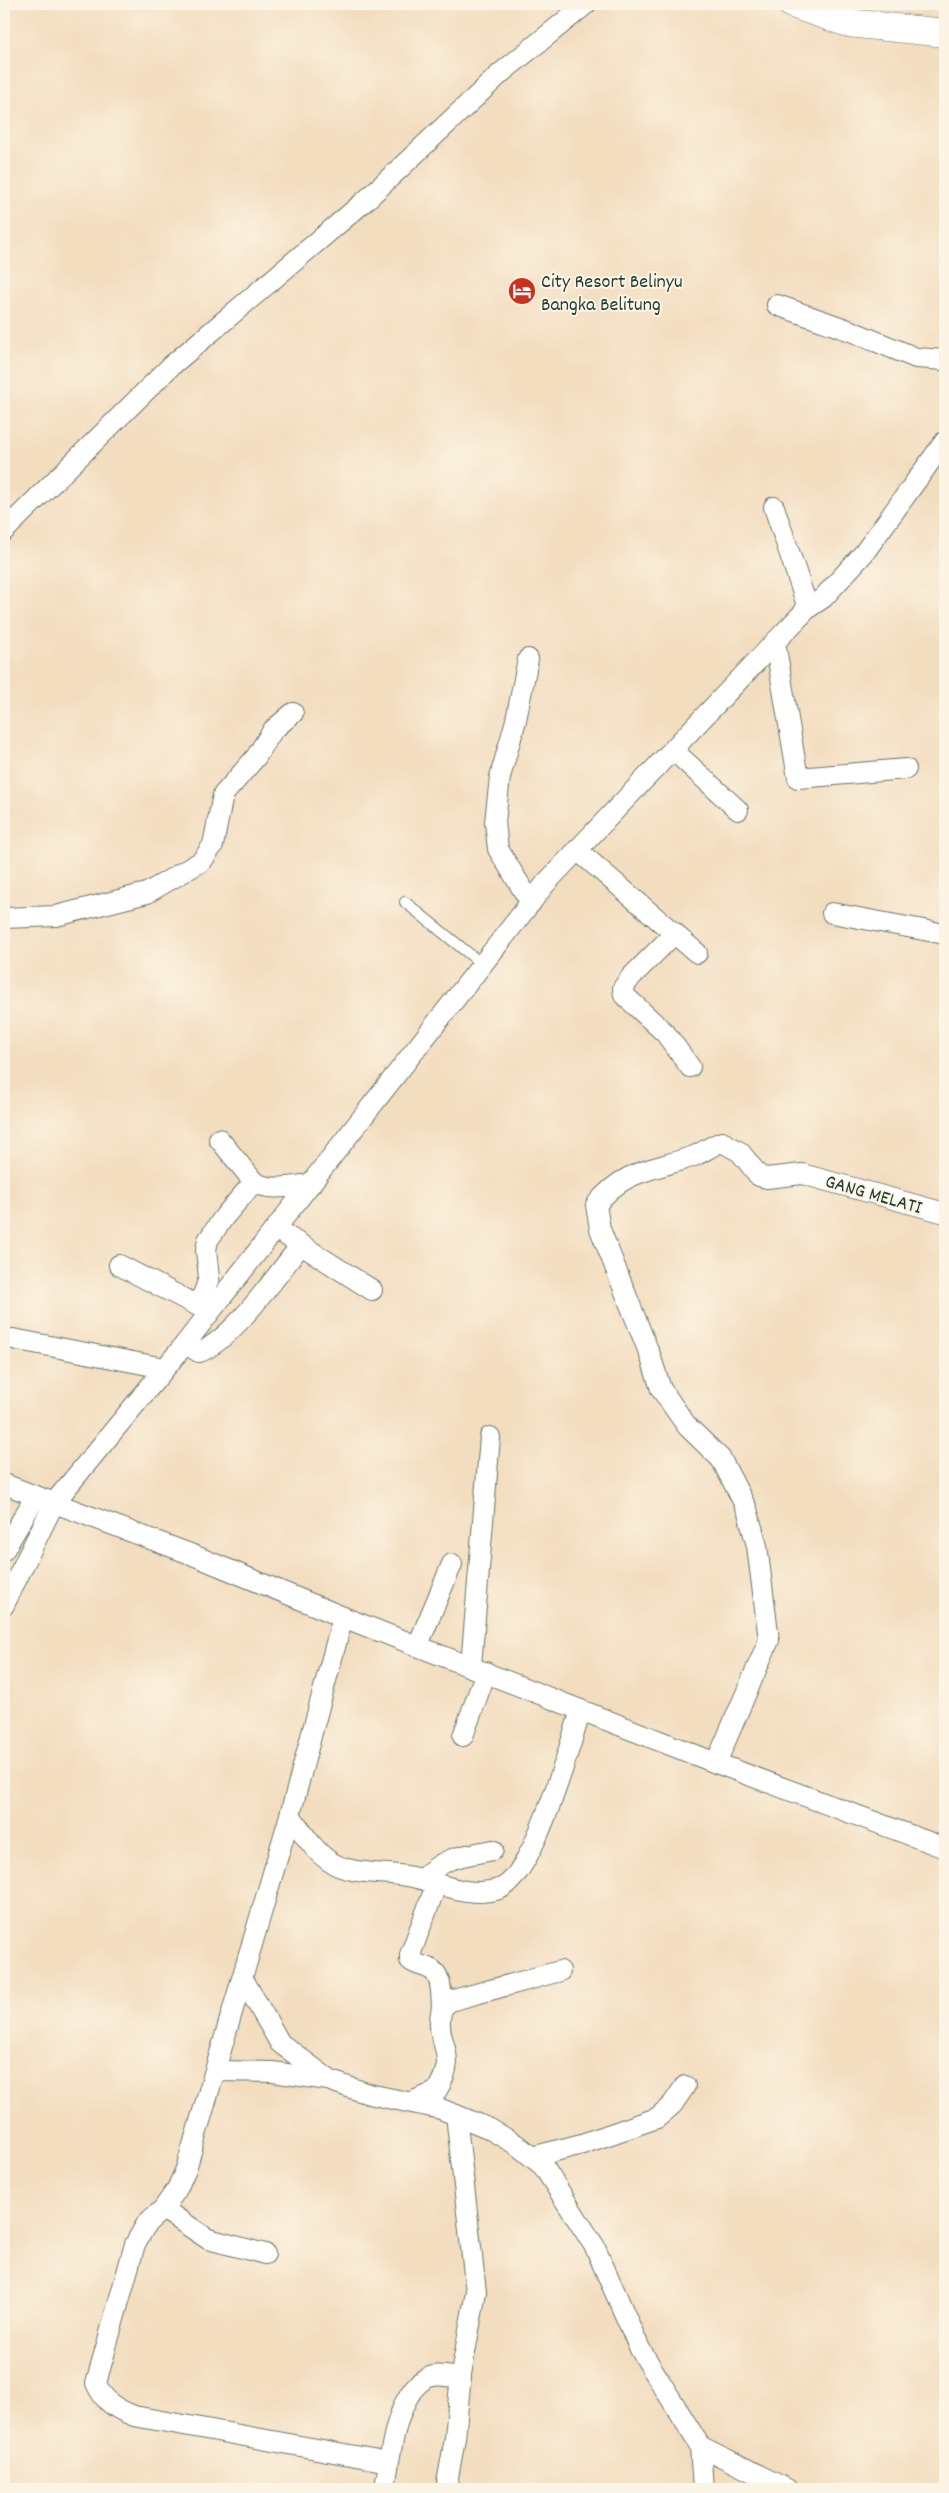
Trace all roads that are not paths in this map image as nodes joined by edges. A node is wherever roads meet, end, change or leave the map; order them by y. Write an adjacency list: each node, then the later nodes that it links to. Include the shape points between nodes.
1 (586, 4): 8 (street, via 502,73 366,201 171,366)
2 (792, 4): 3 (highway, via 848,23)
3 (945, 33)
4 (777, 305): 5 (street, via 916,358)
5 (945, 360)
6 (945, 441): 9 (street, via 864,553)
7 (774, 507): 9 (street)
8 (4, 531)
9 (815, 603): 10 (street)
10 (776, 642): 13 (street); 14 (street, via 798,778)
11 (528, 659): 18 (street, via 500,777 495,822 498,849)
12 (293, 713): 20 (street, via 273,730 256,757 223,795 213,845 202,861 146,893 56,916)
13 (673, 750): 15 (street); 16 (street)
14 (906, 769)
15 (738, 810)
16 (578, 850): 18 (street); 21 (street)
17 (405, 902): 24 (lane)
18 (531, 903): 24 (street)
19 (832, 913): 22 (street)
20 (4, 918)
21 (675, 934): 23 (street); 25 (street, via 623,988 624,995 666,1034)
22 (945, 934)
23 (697, 953)
24 (483, 965): 28 (street)
25 (690, 1067)
26 (220, 1140): 27 (street)
27 (254, 1182): 28 (street, via 269,1188); 34 (street, via 208,1240 209,1278)
28 (311, 1184): 30 (street)
29 (945, 1213): 49 (street, GANG MELATI, via 796,1175 759,1176 740,1152 722,1142 696,1155 632,1175 608,1189 596,1204 600,1229 661,1389 687,1426 721,1459 747,1509 757,1546 769,1640)
30 (276, 1229): 31 (street); 34 (street)
31 (301, 1245): 33 (street); 36 (street, via 252,1306 216,1344 199,1352)
32 (119, 1265): 34 (street)
33 (372, 1290)
34 (205, 1309): 36 (street)
35 (14, 1339): 37 (street)
36 (185, 1344): 37 (street)
37 (164, 1368): 40 (street)
38 (490, 1437): 46 (street)
39 (4, 1484): 40 (street)
40 (45, 1500): 41 (street); 43 (street); 44 (street, via 193,1555)
41 (4, 1550)
42 (452, 1564): 45 (street)
43 (4, 1605)
44 (343, 1617): 45 (street); 50 (street)
45 (418, 1645): 46 (street)
46 (478, 1669): 47 (street); 48 (street)
47 (581, 1710): 49 (street); 53 (street, via 541,1826 515,1877 500,1888 481,1892 463,1891)
48 (462, 1736)
49 (716, 1763): 51 (street)
50 (290, 1815): 53 (street, via 330,1862 378,1874); 55 (street)
51 (945, 1848)
52 (493, 1850): 53 (street, via 436,1865)
53 (429, 1881): 56 (street, via 410,1960 437,1974)
54 (560, 1971): 56 (street, via 450,2001)
55 (243, 1979): 57 (street); 58 (street, via 280,2043)
56 (442, 2008): 60 (street, via 440,2029 448,2057 446,2074 436,2092)
57 (216, 2071): 58 (street, via 273,2072); 63 (street, via 186,2168)
58 (331, 2081): 60 (street, via 369,2094)
59 (685, 2086): 62 (street, via 672,2105 657,2118)
60 (411, 2102): 61 (street)
61 (456, 2115): 62 (street, via 517,2144); 65 (street, via 476,2292)
62 (532, 2157): 66 (street, via 543,2166 595,2247 640,2349)
63 (163, 2209): 64 (street, via 208,2239); 67 (street, via 147,2224 135,2244 96,2384 100,2394 114,2408 134,2416)
64 (265, 2254)
65 (460, 2379): 67 (street, via 433,2376 414,2388 404,2402); 69 (street)
66 (700, 2446): 70 (street); 71 (street)
67 (389, 2462): 68 (street)
68 (385, 2489)
69 (446, 2489)
70 (703, 2489)
71 (787, 2489)

